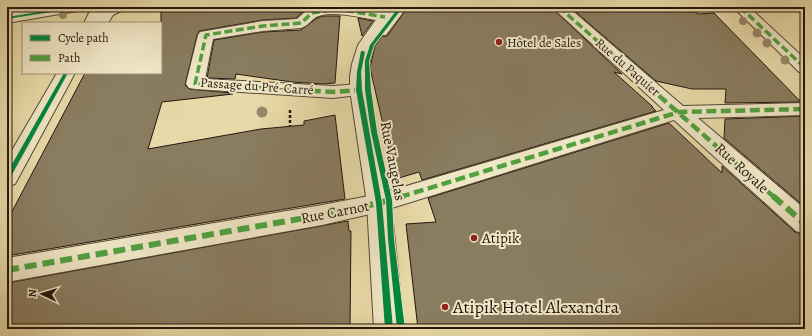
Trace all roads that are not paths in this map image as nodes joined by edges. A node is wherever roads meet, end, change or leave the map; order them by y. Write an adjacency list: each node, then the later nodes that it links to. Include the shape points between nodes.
1 (77, 7): 6 (street)
2 (559, 7): 12 (street, Rue du Paquier)
3 (740, 7): 8 (street)
4 (393, 10): 10 (street, Rue Vaugelas, via 366,43 359,72); 10 (street, Passage du Pré-Carré, via 337,9 312,13 302,23 206,35 195,84 333,92); 14 (lane, Rue Vaugelas, via 372,45 367,61 368,90)
5 (102, 11): 7 (lane)
6 (7, 18)
7 (91, 22)
8 (805, 68)
9 (65, 74): 13 (street)
10 (359, 90): 14 (street, Rue Vaugelas)
11 (805, 109): 12 (street, Rue Carnot)
12 (679, 112): 14 (street, Rue Carnot); 15 (street, Rue Royale)
13 (7, 178)
14 (384, 202): 16 (street, Rue Carnot); 17 (street, Rue Vaugelas); 18 (lane, Rue Vaugelas, via 391,239)
15 (805, 224)
16 (7, 270)
17 (389, 329)
18 (401, 329)

